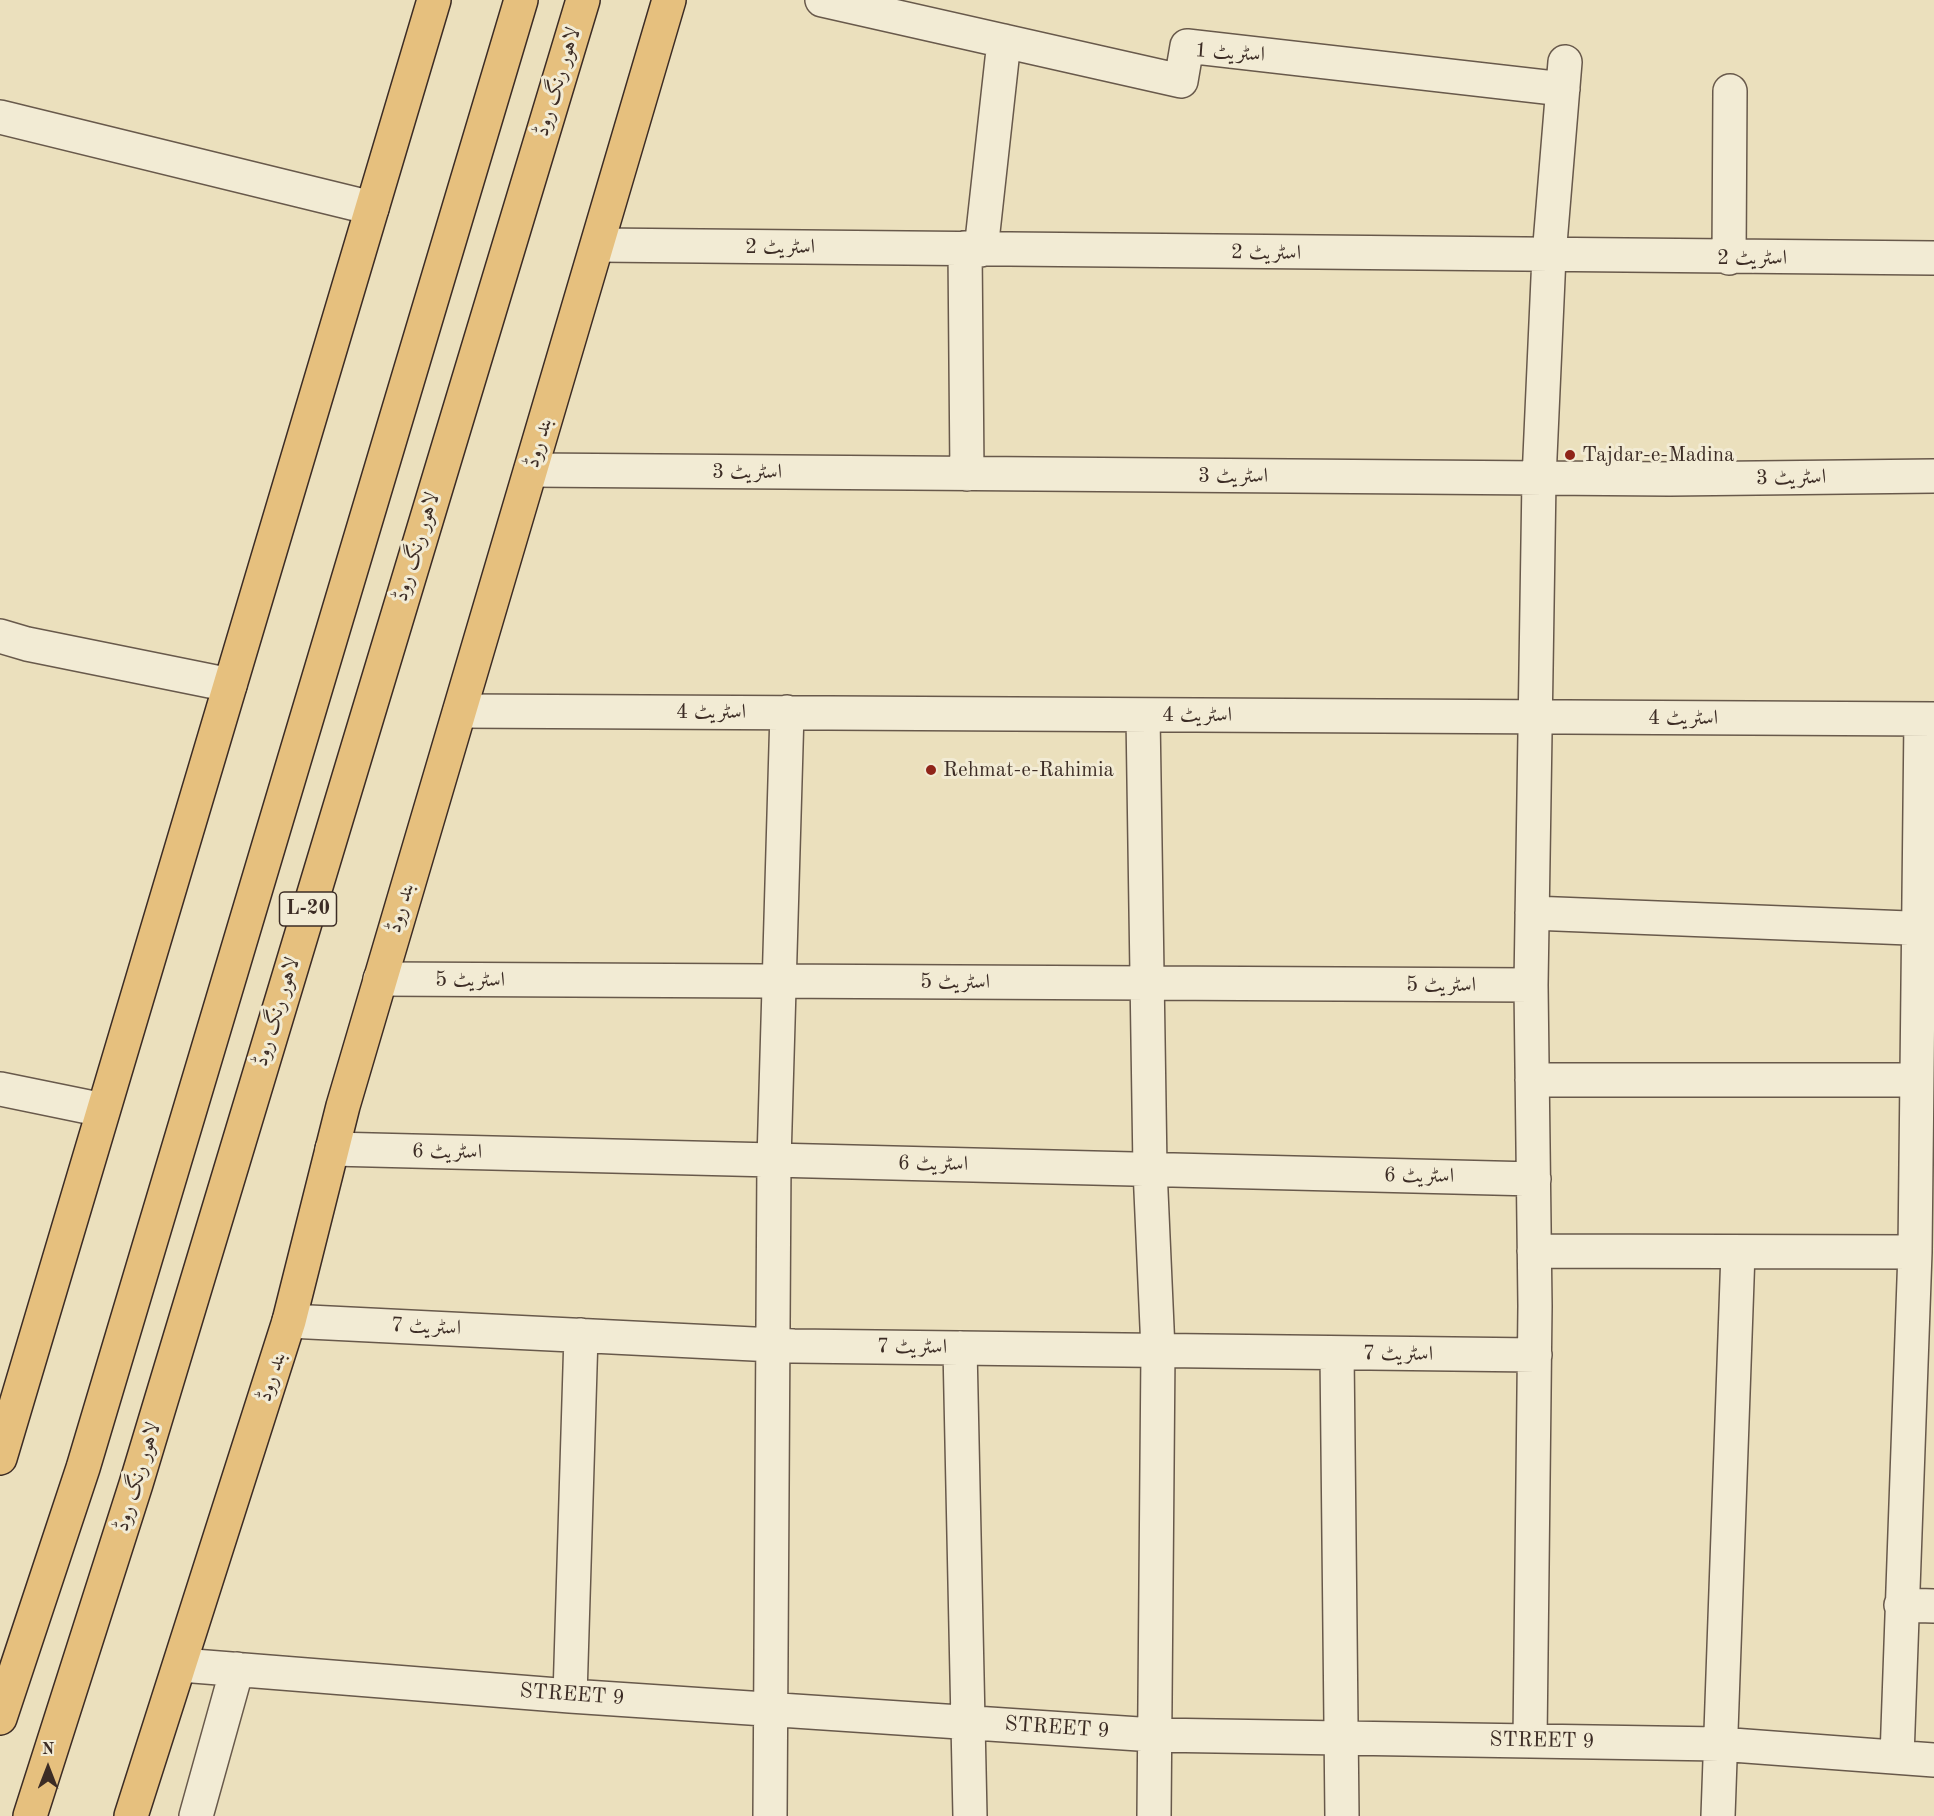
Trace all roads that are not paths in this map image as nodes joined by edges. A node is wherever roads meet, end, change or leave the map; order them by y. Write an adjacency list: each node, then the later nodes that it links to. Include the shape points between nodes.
1 (434, 0): 9 (main road)
2 (521, 0): 59 (main road, L-20, via 83,1468)
3 (583, 0): 67 (main road, لاہور رنگ روڈ / L-20, via 136,1484)
4 (669, 0): 10 (main road, بند روڈ)
5 (822, 0): 6 (street, اسٹریٹ 1)
6 (1004, 41): 11 (street); 12 (street, اسٹریٹ 1, via 1181,81 1187,46 1564,75)
7 (1730, 91): 13 (street)
8 (0, 117): 9 (street)
9 (372, 208): 20 (main road)
10 (598, 245): 11 (street, اسٹریٹ 2); 15 (main road, بند روڈ)
11 (973, 249): 12 (street, اسٹریٹ 2); 16 (street)
12 (1549, 256): 13 (street, اسٹریٹ 2); 18 (street)
13 (1729, 258): 14 (street, اسٹریٹ 2)
14 (1934, 258)
15 (531, 470): 16 (street, اسٹریٹ 3); 21 (main road, بند روڈ)
16 (967, 474): 18 (street, اسٹریٹ 3)
17 (1934, 476): 18 (street, اسٹریٹ 3)
18 (1539, 479): 24 (street)
19 (0, 636): 20 (street)
20 (230, 685): 35 (main road)
21 (460, 711): 22 (street, اسٹریٹ 4); 28 (main road, بند روڈ)
22 (787, 712): 23 (street, اسٹریٹ 4); 29 (street)
23 (1143, 715): 24 (street, اسٹریٹ 4); 30 (street)
24 (1535, 717): 25 (street, اسٹریٹ 4); 26 (street)
25 (1927, 719): 27 (street)
26 (1532, 912): 27 (street); 31 (street)
27 (1926, 929): 33 (street)
28 (380, 979): 29 (street, اسٹریٹ 5); 36 (main road, بند روڈ)
29 (779, 981): 30 (street, اسٹریٹ 5); 37 (street)
30 (1147, 983): 31 (street, اسٹریٹ 5); 39 (street)
31 (1531, 985): 32 (street)
32 (1532, 1080): 33 (street); 40 (street)
33 (1916, 1080): 38 (street)
34 (0, 1089): 35 (street)
35 (103, 1110): 52 (main road)
36 (332, 1149): 37 (street, اسٹریٹ 6); 44 (main road, بند روڈ)
37 (774, 1160): 39 (street, اسٹریٹ 6); 46 (street)
38 (1925, 1162): 43 (street)
39 (1150, 1169): 40 (street, اسٹریٹ 6); 48 (street)
40 (1533, 1179): 41 (street)
41 (1534, 1251): 42 (street); 50 (street)
42 (1738, 1252): 43 (street); 64 (street)
43 (1915, 1252): 51 (street)
44 (290, 1321): 45 (street, اسٹریٹ 7); 55 (main road, بند روڈ)
45 (581, 1335): 46 (street, اسٹریٹ 7); 57 (street)
46 (773, 1345): 47 (street, اسٹریٹ 7); 58 (street)
47 (960, 1348): 48 (street, اسٹریٹ 7); 60 (street)
48 (1158, 1350): 49 (street, اسٹریٹ 7); 61 (street)
49 (1337, 1353): 50 (street, اسٹریٹ 7); 62 (street)
50 (1535, 1355): 63 (street)
51 (1923, 1390): 53 (street)
52 (0, 1458)
53 (1901, 1605): 54 (street); 65 (street)
54 (1934, 1606)
55 (181, 1665): 56 (street, STREET 9); 68 (main road, بند روڈ)
56 (237, 1669): 57 (street, STREET 9); 69 (street)
57 (570, 1696): 58 (street, STREET 9)
58 (770, 1709): 60 (street, STREET 9); 70 (street)
59 (0, 1718)
60 (970, 1722): 61 (street, STREET 9); 71 (street)
61 (1154, 1735): 62 (street, STREET 9); 72 (street)
62 (1342, 1738): 63 (street, STREET 9); 73 (street)
63 (1530, 1741): 64 (street, STREET 9)
64 (1719, 1744): 65 (street, STREET 9); 74 (street)
65 (1897, 1757): 66 (street, STREET 9)
66 (1934, 1760)
67 (30, 1816)
68 (131, 1816)
69 (196, 1816)
70 (770, 1816)
71 (970, 1816)
72 (1154, 1816)
73 (1342, 1816)
74 (1718, 1816)

